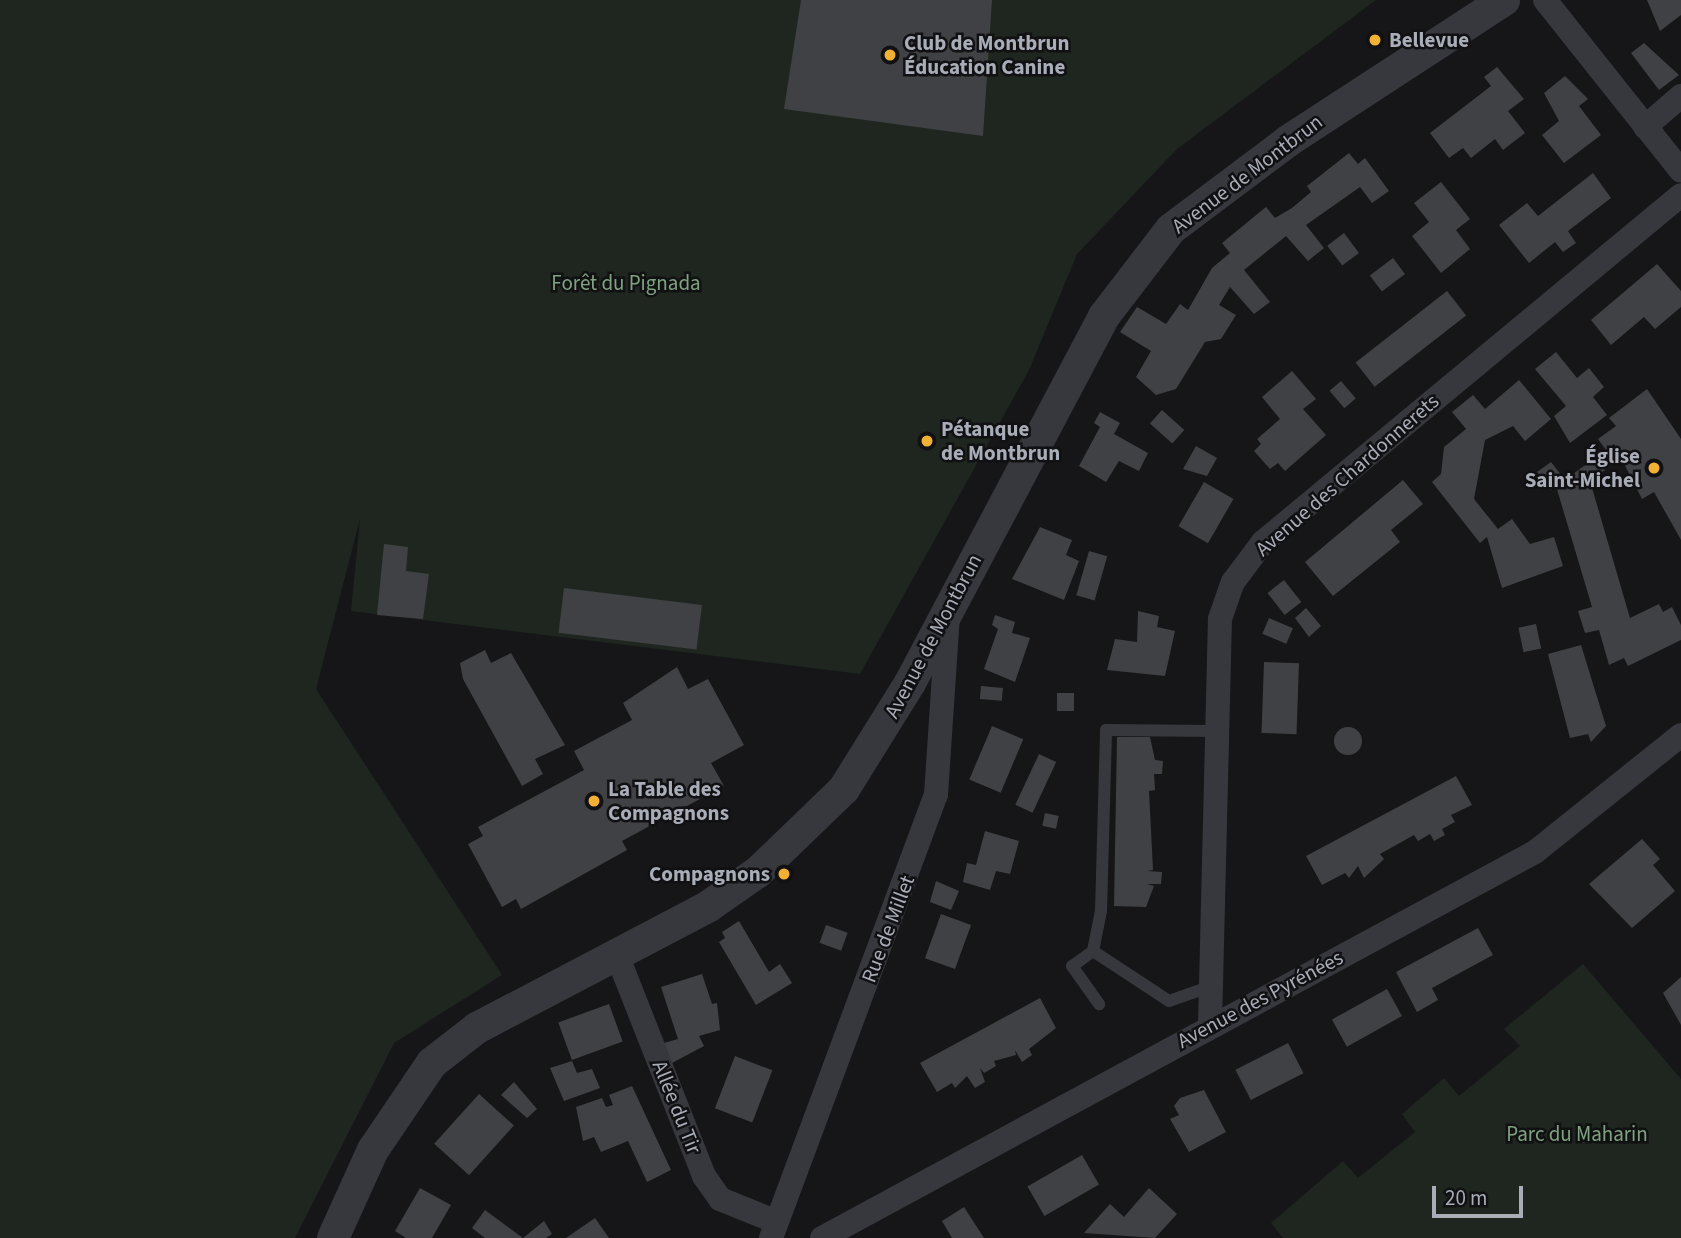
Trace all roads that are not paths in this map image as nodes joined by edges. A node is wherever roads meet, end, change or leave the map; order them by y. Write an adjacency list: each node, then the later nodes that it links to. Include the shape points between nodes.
1 (1504, 0): 7 (street, Avenue de Montbrun, via 1288,141 1171,229 1105,315)
2 (1545, 0): 4 (street)
3 (1681, 96): 4 (street)
4 (1645, 127): 5 (street)
5 (1681, 171)
6 (1681, 195): 8 (street, Avenue des Chardonnerets, via 1263,542 1233,582 1220,619)
7 (948, 607): 11 (street, Avenue de Montbrun, via 880,734 835,799 758,872); 15 (street, Rue de Millet, via 936,795)
8 (1217, 731): 10 (lane, via 1106,730 1101,911); 12 (street, Avenue des Chardonnerets)
9 (1681, 735): 14 (street, Avenue des Pyrénées, via 1535,852)
10 (1093, 951): 12 (lane, via 1169,1001); 13 (lane, via 1072,966)
11 (617, 955): 15 (street, Allée du Tir, via 705,1176 720,1199); 16 (street, Avenue de Montbrun, via 477,1028 432,1063 373,1150)
12 (1209, 988): 14 (street, Avenue des Chardonnerets)
13 (1099, 1004)
14 (1210, 1026): 17 (street, Avenue des Pyrénées)
15 (774, 1230)
16 (333, 1238)
17 (822, 1238)

